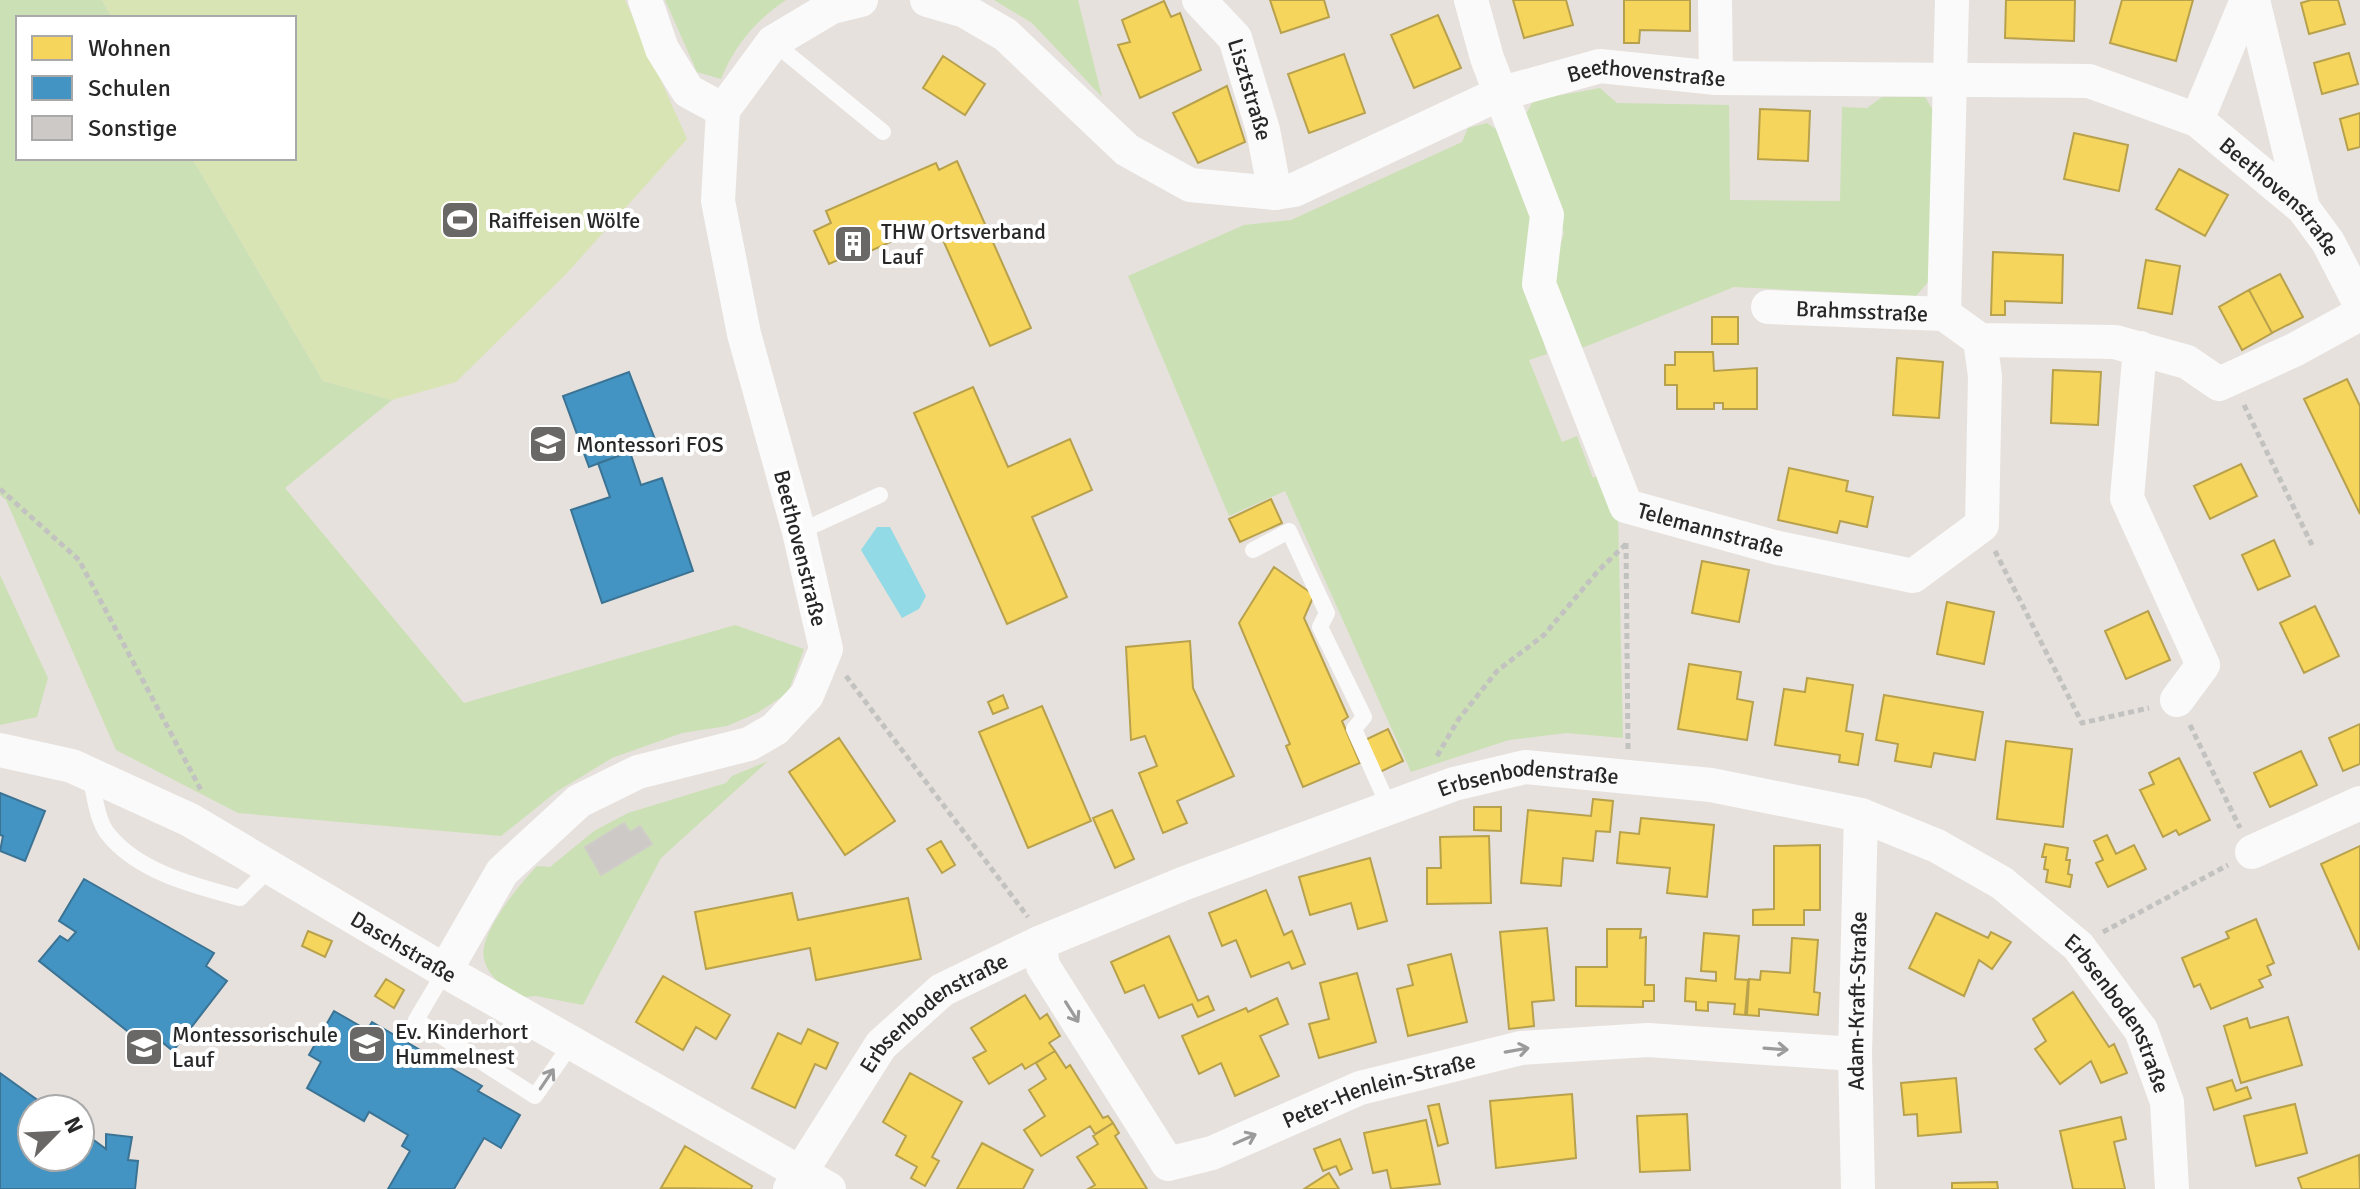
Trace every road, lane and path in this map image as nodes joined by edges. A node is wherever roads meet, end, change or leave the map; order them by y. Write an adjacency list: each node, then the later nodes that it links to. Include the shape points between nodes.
1 (645, 0): 13 (street, via 662,49 688,91)
2 (861, 0): 9 (street, via 832,7)
3 (927, 0): 16 (street, Beethovenstraße, via 965,11 1006,35 1127,150 1190,185)
4 (1199, 0): 16 (street, Lisztstraße, via 1235,38 1263,130)
5 (1471, 0): 12 (street, Telemannstraße)
6 (1715, 0): 10 (street)
7 (1952, 0): 11 (street)
8 (2250, 0): 14 (street); 17 (street)
9 (773, 42): 13 (street); 15 (lane)
10 (1716, 78): 11 (street, Beethovenstraße); 12 (street, Beethovenstraße, via 1600,66)
11 (1948, 79): 14 (street, Beethovenstraße, via 2089,81); 20 (street)
12 (1499, 94): 16 (street, Beethovenstraße, via 1294,190); 27 (street, Telemannstraße, via 1547,215 1539,284)
13 (723, 110): 29 (street, Beethovenstraße, via 718,201 744,334)
14 (2197, 120): 17 (street, Beethovenstraße)
15 (883, 132)
16 (1275, 193)
17 (2303, 208): 18 (street, Beethovenstraße, via 2328,242)
18 (2360, 304)
19 (1768, 307): 20 (street, Brahmsstraße)
20 (1944, 314): 22 (street, Brahmsstraße)
21 (2360, 314): 24 (street)
22 (1980, 340): 23 (street, via 2115,342); 28 (street, via 1985,376)
23 (2140, 348): 24 (street, via 2187,362 2219,384); 34 (street, via 2127,498 2203,665)
24 (2231, 379): 31 (path)
25 (0, 489): 39 (path, via 79,560)
26 (880, 495): 29 (lane)
27 (1626, 506): 28 (street, Telemannstraße, via 1778,548 1913,576); 30 (path)
28 (1982, 525): 34 (path, via 2082,723)
29 (799, 532): 33 (street, Beethovenstraße)
30 (1626, 544): 37 (path); 38 (path, via 1544,635 1497,671 1437,755)
31 (2312, 545)
32 (1253, 550): 41 (lane, via 1289,531 1327,613 1320,627 1364,717 1354,729)
33 (826, 649): 45 (path, via 1033,923); 47 (street, Beethovenstraße, via 807,695 775,729 749,744 638,772 579,801 502,872)
34 (2177, 700): 43 (path)
35 (0, 750): 36 (street, Daschstraße)
36 (89, 774): 44 (street, Daschstraße, via 190,820); 44 (lane, via 106,832 137,862 240,898)
37 (1627, 774): 38 (street, Erbsenbodenstraße, via 1525,767); 42 (street, Erbsenbodenstraße)
38 (1431, 792): 41 (street, Erbsenbodenstraße)
39 (204, 796)
40 (2360, 803): 43 (street)
41 (1389, 807): 45 (street, Erbsenbodenstraße)
42 (1861, 815): 46 (street, Erbsenbodenstraße, via 1937,846 2002,883); 49 (street, Adam-Kraft-Straße)
43 (2252, 852): 46 (path)
44 (270, 868): 47 (street, Daschstraße)
45 (1039, 943): 49 (street, Peter-Henlein-Straße, one-way to 49, via 1043,966 1168,1164 1212,1153 1360,1088 1521,1048 1648,1040); 50 (street, Erbsenbodenstraße, via 942,990 881,1045)
46 (2078, 946): 53 (street, Erbsenbodenstraße, via 2141,1030 2167,1102)
47 (445, 971): 48 (street, Daschstraße); 48 (lane, one-way to 48, via 416,1020 535,1096)
48 (572, 1043): 50 (street, Daschstraße)
49 (1855, 1054): 52 (street, Adam-Kraft-Straße)
50 (794, 1180): 51 (street, Daschstraße)
51 (829, 1189)
52 (1858, 1189)
53 (2172, 1189)

